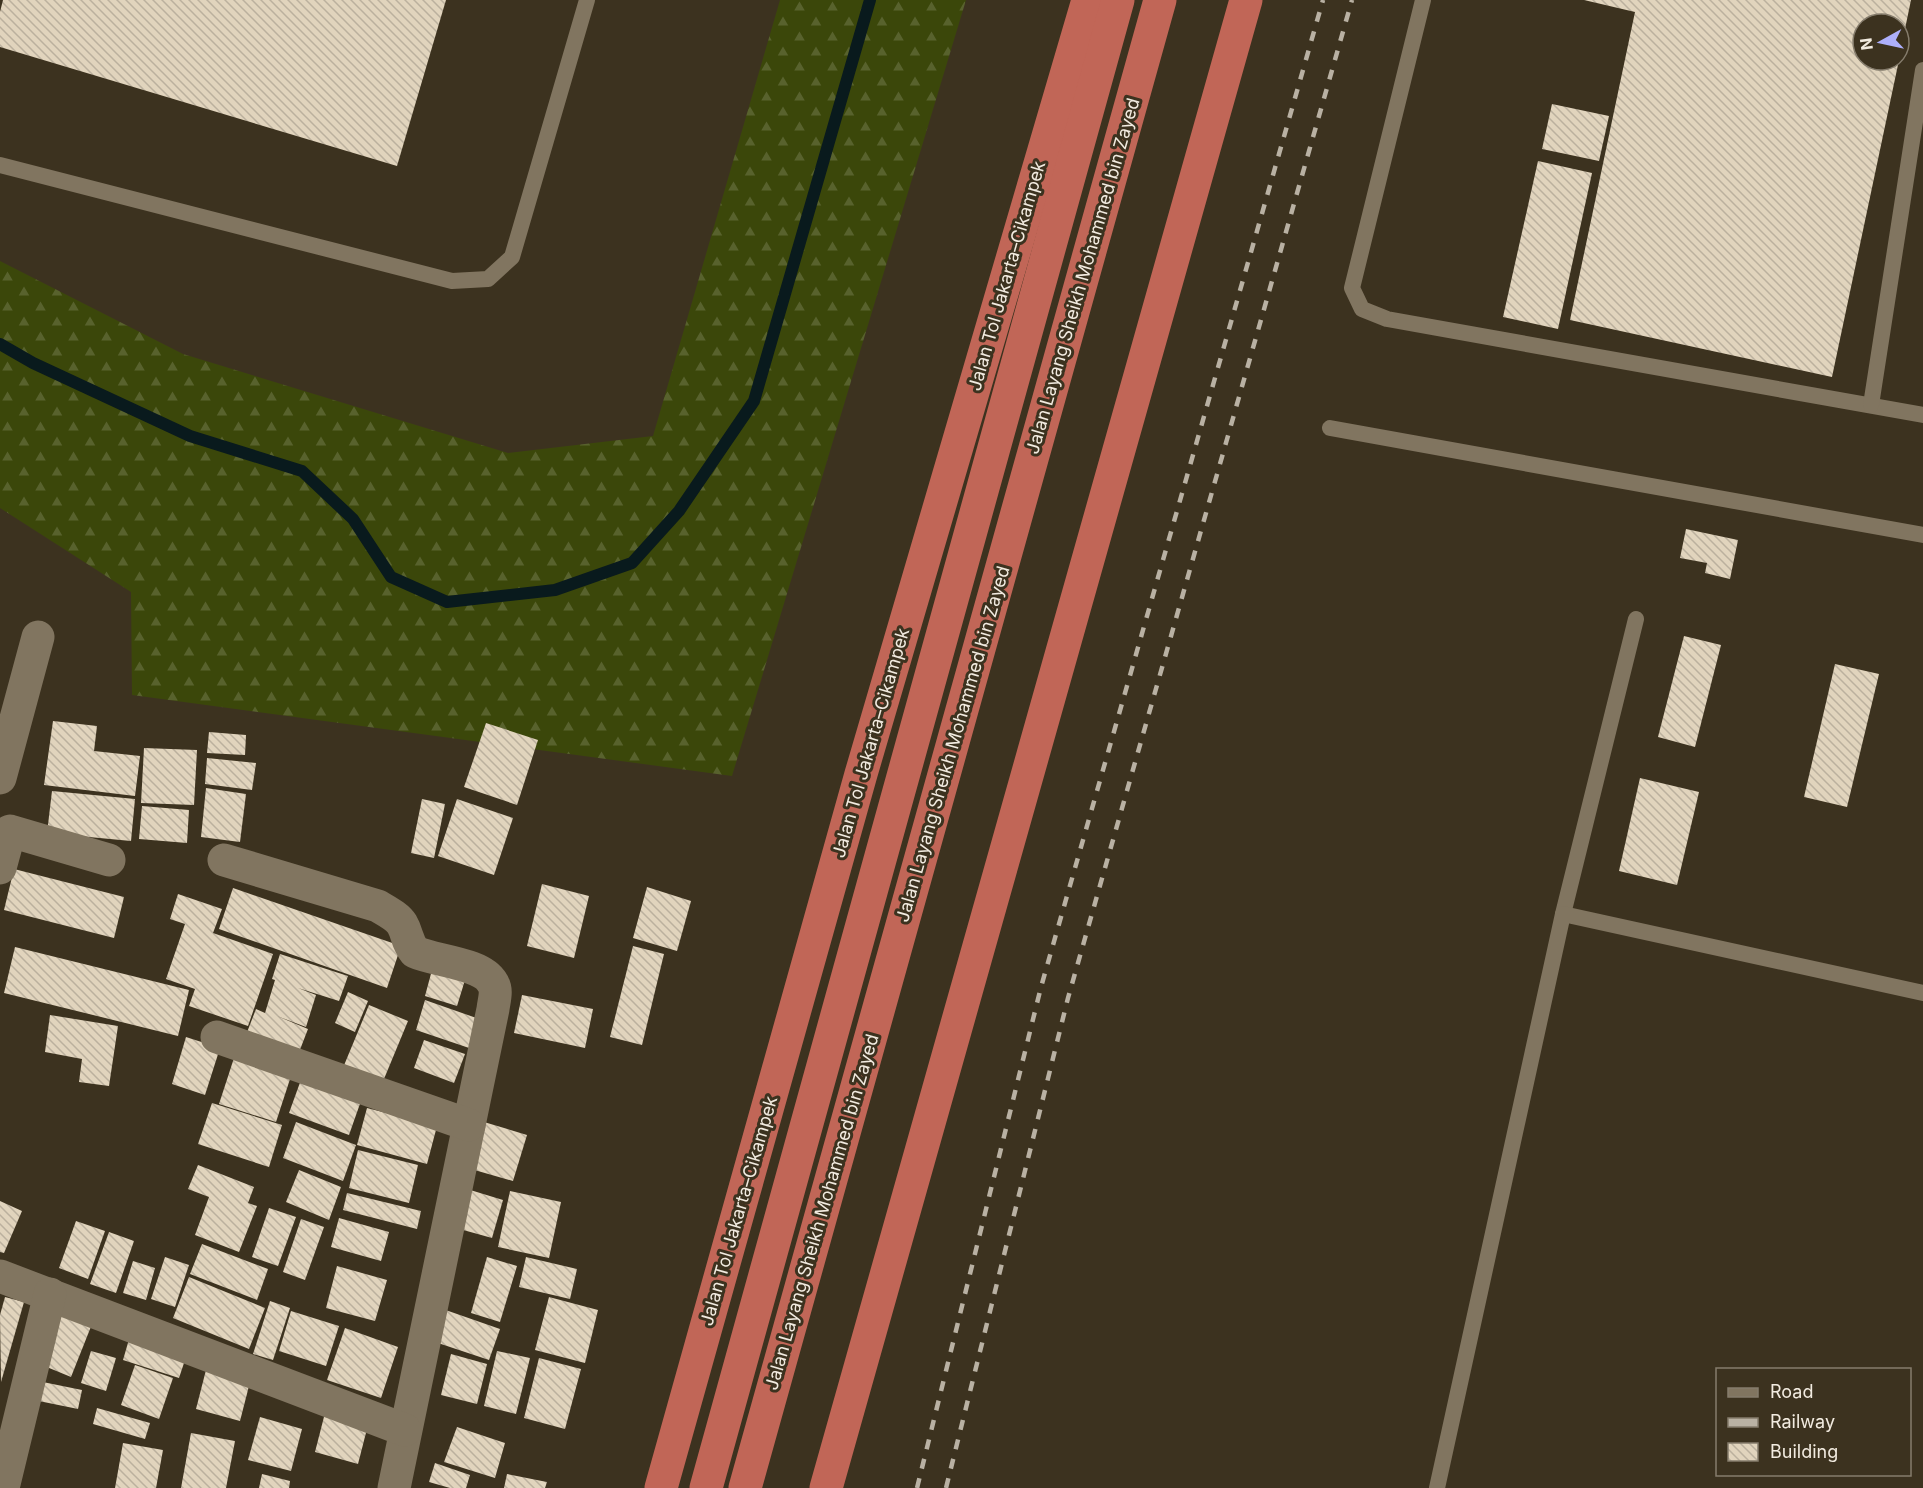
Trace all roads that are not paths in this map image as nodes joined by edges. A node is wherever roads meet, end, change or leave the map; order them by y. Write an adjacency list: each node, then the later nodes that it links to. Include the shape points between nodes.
1 (587, 0): 8 (lane, via 512,257 488,279 452,281)
2 (1088, 0): 29 (highway, Jalan Tol Jakarta–Cikampek, via 861,774)
3 (1118, 0): 30 (highway, Jalan Layang Sheikh Mohammed bin Zayed)
4 (1160, 0): 31 (highway, Jalan Layang Sheikh Mohammed bin Zayed)
5 (1246, 0): 32 (highway)
6 (1424, 0): 9 (lane, via 1352,288 1362,309 1387,320)
7 (1923, 70): 9 (lane)
8 (0, 165)
9 (1871, 405): 10 (lane)
10 (1923, 415)
11 (1330, 428): 12 (lane)
12 (1923, 535)
13 (1636, 619): 20 (lane)
14 (38, 637): 15 (street)
15 (0, 778)
16 (5, 827): 17 (street); 19 (street)
17 (109, 860)
18 (224, 860): 23 (street, via 378,906 404,926 408,944 415,952 482,971 493,982 496,993)
19 (0, 868)
20 (1563, 914): 21 (lane); 33 (lane)
21 (1923, 993)
22 (217, 1037): 23 (street)
23 (469, 1125): 26 (street)
24 (0, 1276): 25 (street)
25 (50, 1294): 26 (street); 27 (street)
26 (405, 1431): 28 (street)
27 (3, 1488)
28 (394, 1488)
29 (662, 1488)
30 (706, 1488)
31 (746, 1488)
32 (826, 1488)
33 (1437, 1488)

